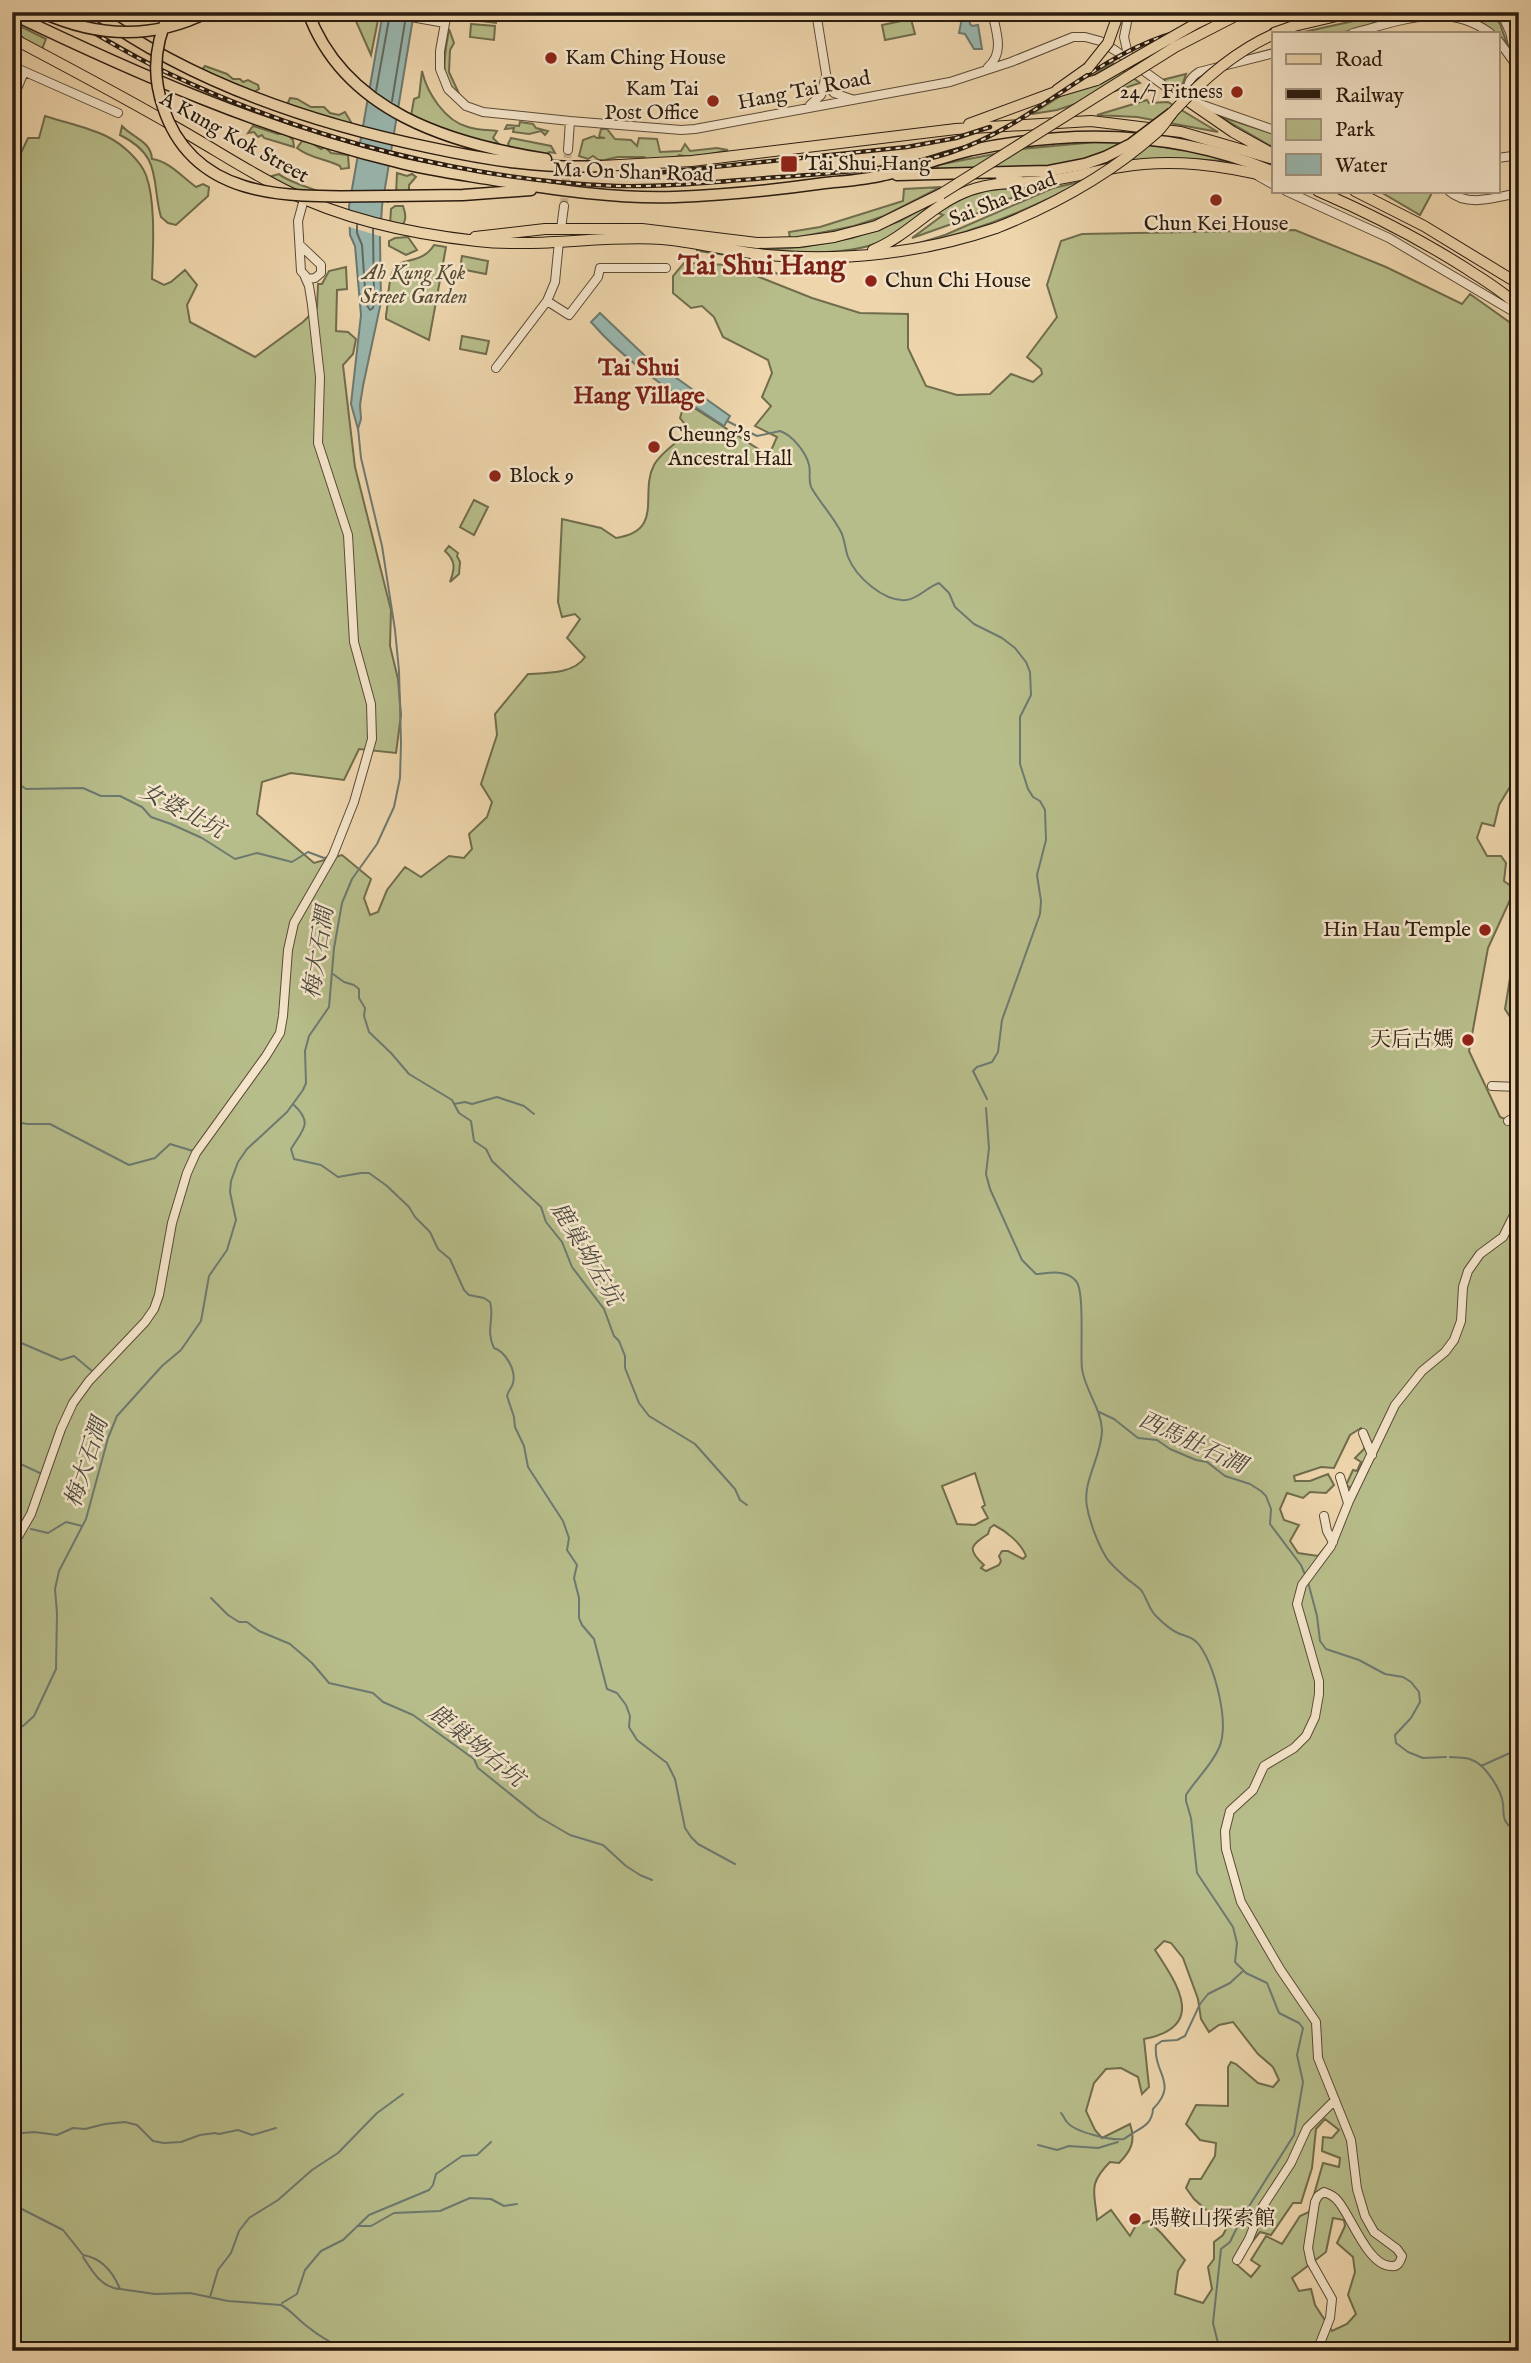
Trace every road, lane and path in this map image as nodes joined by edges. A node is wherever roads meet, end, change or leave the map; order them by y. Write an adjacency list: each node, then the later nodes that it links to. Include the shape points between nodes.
1 (41, 12): 4 (highway, bridge, via 75,26 128,33 174,26)
2 (94, 12): 45 (highway, Ma On Shan Road, via 202,76 355,130 497,161)
3 (170, 12): 53 (highway, bridge, via 157,56 165,114 197,160 236,184 273,194 309,196 427,196)
4 (208, 12)
5 (308, 12): 45 (highway, via 326,49 353,82 388,108 434,132 473,145)
6 (383, 12): 17 (street)
7 (447, 12): 17 (street, Hang Tai Road)
8 (816, 12): 31 (street)
9 (992, 12): 30 (street, via 998,52)
10 (1119, 12): 32 (main road, bridge, via 1108,43 1088,68)
11 (1129, 12): 26 (street, via 1124,37)
12 (1220, 12): 32 (main road, bridge, via 1097,80)
13 (1243, 12): 65 (main road, Sai Sha Road, bridge, via 1175,47 941,194 883,223 826,239)
14 (1354, 12): 18 (main road, Sai Sha Road)
15 (1501, 12): 28 (street)
16 (12, 14): 53 (highway, Ma On Shan Road, via 220,106 348,149)
17 (445, 23): 39 (street, Hang Tai Road, via 440,69 448,89 461,103 483,112)
18 (1277, 32)
19 (1357, 32): 20 (street, via 1438,14 1470,21)
20 (1488, 32)
21 (1272, 34): 38 (main road, Sai Sha Road, bridge, via 1235,56)
22 (16, 39): 24 (main road); 59 (main road, A Kung Kok Street)
23 (1500, 43): 28 (street)
24 (12, 53)
25 (1272, 54): 35 (street, via 1195,75 1188,87)
26 (1129, 59): 30 (street, Hang Tai Road, via 1100,41 1078,37); 35 (street, Hang Tai Road)
27 (12, 66): 29 (street)
28 (1518, 71)
29 (24, 72): 33 (street); 37 (street)
30 (983, 72): 34 (street, Hang Tai Road)
31 (825, 79): 34 (street, via 834,93); 36 (street, via 819,98)
32 (1053, 93): 40 (main road)
33 (13, 96)
34 (853, 99): 36 (street, Hang Tai Road)
35 (1193, 103): 41 (street, Hang Tai Road); 43 (main road)
36 (807, 107): 39 (street, Hang Tai Road, via 681,130)
37 (118, 113)
38 (1172, 113): 48 (highway, bridge, via 1100,159 1049,171); 66 (main road, Sai Sha Road, bridge, via 1156,133 1106,172 1047,206 996,228 932,246)
39 (570, 121): 42 (street)
40 (956, 129): 44 (main road, Ma On Shan Road, via 1114,122 1191,134); 45 (main road, Ma On Shan Road, via 692,161)
41 (1272, 129)
42 (568, 150)
43 (1272, 156)
44 (1272, 156)
45 (601, 166)
46 (1238, 169): 50 (main road); 51 (main road, via 1154,163 1054,180); 52 (street)
47 (1272, 171): 49 (highway, Ma On Shan Road, via 1199,148 1100,135 995,146)
48 (984, 174): 49 (highway); 51 (highway)
49 (884, 175): 53 (highway, Ma On Shan Road, via 679,197)
50 (1272, 178)
51 (1019, 181): 66 (main road, via 962,193 897,239)
52 (1272, 184)
53 (541, 189)
54 (1288, 192): 78 (street, via 1389,238)
55 (1320, 192): 73 (main road, via 1417,240)
56 (1357, 192): 72 (main road, via 1424,226)
57 (1450, 192): 58 (street, via 1466,201)
58 (1519, 193)
59 (304, 199): 62 (main road, A Kung Kok Street, via 386,226); 64 (street, via 298,221)
60 (564, 206): 61 (street)
61 (561, 229): 62 (main road, A Kung Kok Street); 63 (main road); 65 (main road, A Kung Kok Street, via 658,230)
62 (450, 237): 63 (main road, A Kung Kok Street, via 494,243)
63 (559, 241): 65 (main road, A Kung Kok Street, via 643,238); 74 (street, via 555,282)
64 (300, 244): 67 (street); 68 (street)
65 (733, 245): 66 (main road, Sai Sha Road, via 768,255)
66 (856, 255)
67 (316, 259): 68 (street, via 305,260); 71 (street, via 322,268)
68 (301, 268): 70 (street)
69 (666, 268): 74 (street, via 600,268 569,315)
70 (305, 277): 71 (street); 76 (street)
71 (317, 277): 76 (street)
72 (1519, 284)
73 (1506, 294): 75 (main road); 77 (main road)
74 (547, 300): 79 (street)
75 (1519, 302)
76 (312, 305): 91 (street, via 320,377 318,443 348,535 354,642 372,710 372,739 333,855 295,923 277,1038 196,1153 172,1223 154,1309 73,1403 28,1521)
77 (1519, 307)
78 (1519, 315)
79 (496, 368)
80 (1492, 1086): 81 (street)
81 (1519, 1087)
82 (1519, 1105): 83 (street, via 1515,1118)
83 (1508, 1121)
84 (1519, 1205): 86 (street, via 1503,1237 1480,1254 1468,1271 1454,1340 1403,1393)
85 (1363, 1433): 86 (street)
86 (1372, 1455): 88 (street)
87 (1340, 1477): 88 (street)
88 (1348, 1503): 90 (street)
89 (1324, 1516): 90 (street)
90 (1333, 1542): 92 (street, via 1301,1588 1297,1604 1319,1681 1315,1717 1306,1736 1267,1764 1253,1790 1230,1811 1225,1843 1241,1902 1315,2019 1318,2058)
91 (12, 1547)
92 (1335, 2100): 93 (street, via 1307,2128); 94 (street, via 1351,2140 1365,2216 1374,2232 1399,2250 1402,2258 1396,2266 1383,2264 1362,2241 1336,2198 1324,2192 1318,2196 1309,2257 1332,2299)
93 (1237, 2259)
94 (1317, 2351)

